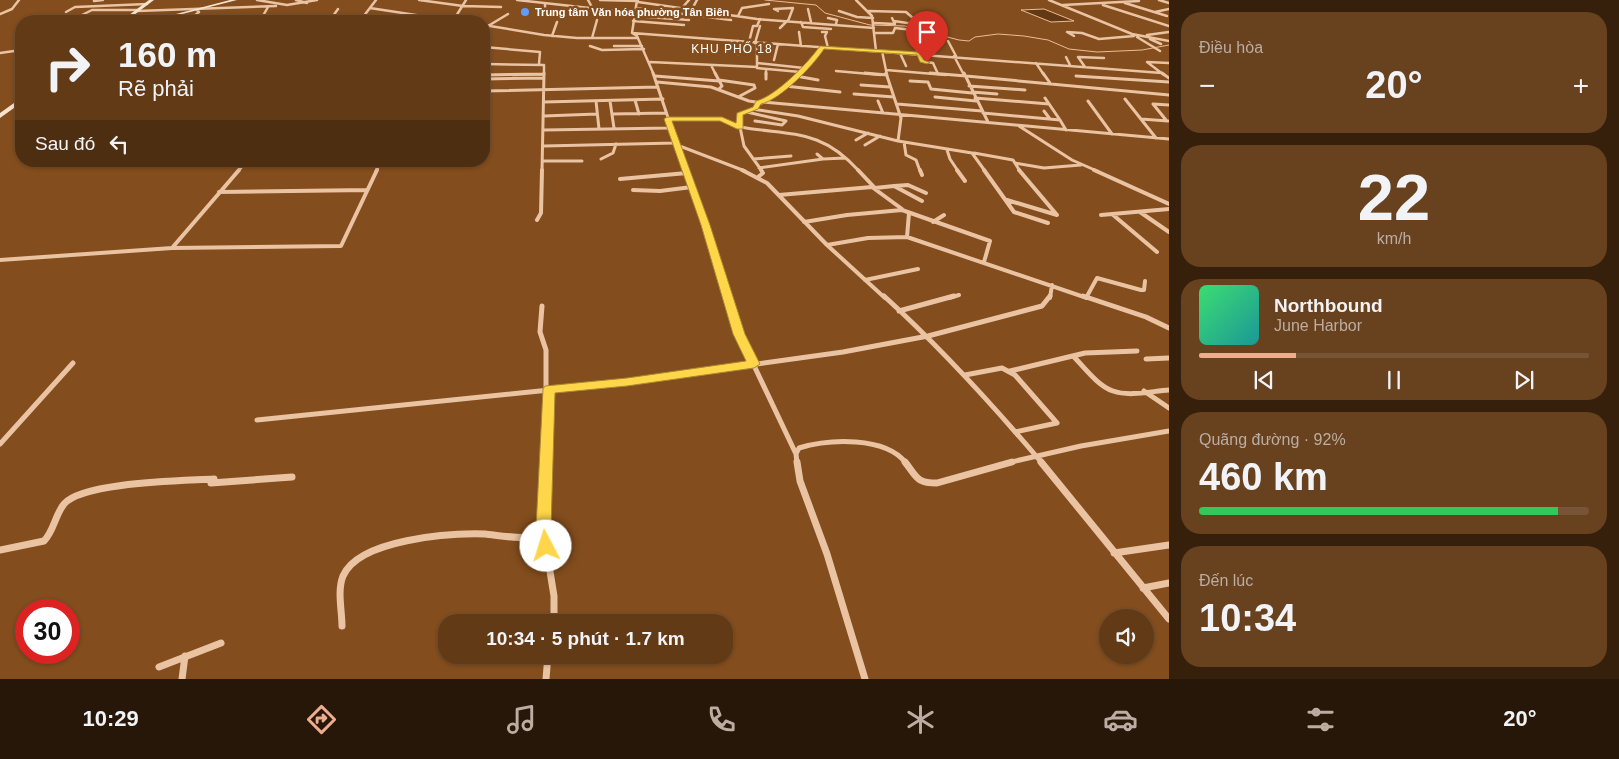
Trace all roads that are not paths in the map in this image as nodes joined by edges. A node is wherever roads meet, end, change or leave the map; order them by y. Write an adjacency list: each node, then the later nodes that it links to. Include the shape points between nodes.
1 (19, 0): 59 (street)
2 (94, 0): 3 (street)
3 (103, 0)
4 (152, 0): 32 (main road)
5 (235, 0): 46 (main road)
6 (257, 0): 28 (street)
7 (278, 0): 28 (street)
8 (296, 0): 29 (street)
9 (317, 0): 29 (street)
10 (376, 0): 43 (street)
11 (419, 0): 33 (street)
12 (451, 0): 33 (street)
13 (466, 0): 39 (street)
14 (517, 0): 26 (street)
15 (549, 0): 34 (street)
16 (588, 0): 48 (street)
17 (600, 0): 24 (street)
18 (667, 0): 35 (street)
19 (689, 0): 45 (street)
20 (697, 0): 49 (street)
21 (856, 0): 55 (street)
22 (1049, 0): 37 (street)
23 (1159, 0): 31 (street)
24 (637, 1): 35 (street); 44 (street)
25 (1139, 1): 27 (street)
26 (531, 2): 34 (street); 41 (street)
27 (1122, 2): 30 (street); 58 (street)
28 (267, 3): 38 (street)
29 (307, 3): 38 (street)
30 (1098, 3): 37 (street); 79 (street)
31 (1169, 3)
32 (147, 4): 52 (main road); 56 (street, via 75,7)
33 (444, 4): 39 (street)
34 (547, 4): 48 (street); 57 (street)
35 (659, 4): 45 (street)
36 (769, 4): 71 (street, via 742,8)
37 (1060, 5): 115 (street)
38 (276, 6): 42 (street)
39 (463, 6): 40 (street); 70 (street)
40 (501, 6)
41 (531, 6)
42 (268, 7): 46 (street); 66 (street)
43 (370, 8): 68 (street); 69 (street)
44 (637, 8): 61 (street); 74 (street)
45 (682, 8): 49 (street)
46 (198, 9): 52 (street); 64 (main road); 65 (street)
47 (338, 9): 67 (street)
48 (593, 9): 61 (street)
49 (692, 9): 71 (street)
50 (808, 9): 88 (street)
51 (1169, 10): 58 (street)
52 (138, 11): 62 (street, via 92,10); 63 (main road)
53 (778, 11): 85 (street, via 774,9 794,8)
54 (839, 11): 76 (street)
55 (869, 11): 76 (street); 91 (street, via 906,12 914,19)
56 (66, 12)
57 (545, 12)
58 (1152, 12): 73 (street)
59 (0, 14)
60 (508, 14): 93 (street)
61 (634, 14): 81 (street); 84 (street)
62 (82, 15)
63 (132, 15)
64 (174, 15)
65 (195, 15)
66 (264, 15)
67 (334, 15)
68 (365, 15)
69 (415, 15)
70 (458, 15)
71 (738, 16): 78 (street)
72 (779, 16): 83 (street)
73 (1167, 16)
74 (707, 17): 82 (street); 92 (street)
75 (828, 18): 89 (street)
76 (872, 18): 97 (street)
77 (1159, 18): 79 (street)
78 (760, 19): 83 (street); 124 (street)
79 (1146, 19): 99 (street)
80 (597, 20): 117 (street)
81 (689, 20)
82 (731, 20)
83 (772, 20): 85 (street)
84 (633, 21): 94 (street); 108 (street)
85 (788, 21): 87 (street); 101 (street)
86 (557, 22): 112 (street)
87 (801, 22): 88 (street); 102 (street, via 802,26)
88 (811, 22): 89 (street)
89 (836, 22): 90 (street); 100 (street)
90 (848, 22)
91 (930, 22)
92 (704, 23)
93 (490, 25)
94 (684, 25)
95 (490, 26): 112 (street)
96 (760, 26): 125 (street)
97 (874, 26): 98 (street, via 895,24 893,20); 100 (street); 109 (street)
98 (927, 26)
99 (1169, 26)
100 (865, 27): 104 (street)
101 (780, 28)
102 (831, 29)
103 (664, 31): 111 (street)
104 (862, 31)
105 (799, 32): 130 (street)
106 (822, 32): 134 (street, via 827,32)
107 (1169, 32): 115 (street)
108 (632, 33): 111 (street); 119 (street)
109 (874, 33): 113 (street, via 891,34 893,31); 136 (street)
110 (602, 34): 118 (street)
111 (660, 35): 121 (street)
112 (552, 36): 117 (street)
113 (930, 36)
114 (1074, 36): 115 (street, via 1067,32 1099,38)
115 (1135, 36): 116 (street); 137 (street)
116 (1142, 36): 123 (street); 127 (street)
117 (592, 38): 118 (street)
118 (601, 38): 119 (street)
119 (638, 38): 131 (street)
120 (934, 40): 142 (street, via 912,39)
121 (738, 41): 124 (street); 141 (street)
122 (948, 41): 143 (street)
123 (1169, 41)
124 (749, 42): 125 (street)
125 (756, 43): 126 (street); 152 (street)
126 (778, 44): 130 (street); 146 (street)
127 (1161, 44)
128 (590, 46): 131 (street, via 601,50)
129 (614, 46): 131 (street)
130 (801, 46): 133 (street)
131 (643, 47): 147 (street)
132 (490, 48): 151 (street, via 540,52)
133 (822, 48): 134 (street); 157 (street)
134 (828, 48): 136 (street)
135 (15, 51): 139 (street)
136 (876, 51): 138 (street)
137 (1160, 51)
138 (882, 52): 140 (street); 159 (street)
139 (0, 53)
140 (900, 53): 142 (street); 155 (street)
141 (738, 54)
142 (919, 54): 143 (street); 163 (street, via 922,62 934,64)
143 (955, 56): 148 (street); 170 (street)
144 (1066, 57): 153 (street)
145 (1104, 58): 156 (street, via 1078,57)
146 (774, 60)
147 (650, 62): 154 (street); 168 (street)
148 (1036, 62): 153 (street); 180 (street)
149 (1169, 63): 166 (street, via 1148,62)
150 (490, 64): 151 (street)
151 (539, 64): 167 (street, via 544,66)
152 (757, 65): 154 (street); 157 (street); 158 (street)
153 (1070, 65): 156 (street)
154 (711, 66): 176 (street)
155 (906, 66)
156 (1085, 66): 166 (street)
157 (804, 68): 161 (street)
158 (766, 69): 161 (street); 173 (street)
159 (886, 70): 162 (street); 165 (street)
160 (836, 71): 165 (street)
161 (800, 72): 169 (street)
162 (928, 73): 163 (street); 179 (street)
163 (938, 74): 170 (street)
164 (490, 75): 167 (street)
165 (887, 75): 186 (street)
166 (1166, 75)
167 (544, 76): 172 (street); 188 (street)
168 (655, 76): 176 (street); 177 (street)
169 (796, 76): 174 (street); 182 (street)
170 (966, 76): 180 (street); 183 (street)
171 (1076, 76): 178 (street)
172 (490, 79)
173 (766, 80)
174 (818, 80)
175 (910, 80): 179 (street)
176 (719, 81): 187 (street, via 722,87); 196 (street, via 754,85)
177 (657, 82): 184 (street); 187 (street)
178 (1169, 82)
179 (929, 83): 192 (street, via 931,90)
180 (1050, 83): 195 (street)
181 (861, 85): 186 (street)
182 (785, 86): 191 (street); 210 (street)
183 (969, 86): 189 (street); 192 (street)
184 (658, 87): 185 (street); 200 (street)
185 (640, 88): 188 (street); 204 (street)
186 (890, 88): 197 (street)
187 (719, 89): 196 (street)
188 (543, 90): 190 (street); 209 (street)
189 (1024, 90)
190 (490, 91)
191 (840, 92)
192 (972, 92): 194 (street); 201 (street)
193 (854, 94): 197 (street)
194 (997, 94)
195 (1169, 95)
196 (740, 96): 211 (street)
197 (894, 97): 212 (street)
198 (935, 97): 201 (street)
199 (1045, 98): 213 (street)
200 (662, 99): 204 (street); 220 (street)
201 (976, 99): 213 (street); 219 (street)
202 (1125, 99): 230 (street)
203 (635, 100): 204 (street); 206 (street); 224 (street)
204 (644, 100)
205 (596, 101): 206 (street); 209 (street); 222 (street)
206 (610, 101): 223 (street)
207 (878, 101): 221 (street)
208 (1088, 101): 243 (street)
209 (544, 102): 227 (street)
210 (763, 102): 211 (street); 221 (street)
211 (758, 103): 216 (street)
212 (897, 104): 219 (street); 225 (street)
213 (1049, 104): 231 (street)
214 (15, 105): 226 (main road)
215 (1169, 105): 232 (street, via 1153,104)
216 (752, 110): 218 (street); 242 (street, via 798,116)
217 (1044, 111): 229 (street)
218 (744, 112): 233 (street, via 786,122 782,125); 236 (street, via 739,114)
219 (982, 112): 229 (street); 234 (street)
220 (666, 113): 224 (street); 228 (street)
221 (883, 113): 225 (street)
222 (597, 114): 227 (street); 239 (street)
223 (612, 114): 224 (street); 237 (street)
224 (639, 114)
225 (901, 115): 234 (street); 248 (street, via 902,129)
226 (0, 116)
227 (544, 116): 240 (street)
228 (667, 119): 236 (street, via 722,119); 238 (street)
229 (1050, 119): 231 (street)
230 (1141, 119): 232 (street); 245 (street)
231 (1060, 120): 241 (street)
232 (1168, 120)
233 (755, 121)
234 (988, 122): 235 (street)
235 (1017, 125): 241 (street); 265 (street)
236 (740, 127): 259 (street, via 775,133 791,132 823,141); 260 (street, via 740,138)
237 (614, 128): 238 (street); 239 (street)
238 (670, 128): 251 (street)
239 (599, 129): 240 (street)
240 (544, 130): 253 (street)
241 (1066, 130): 243 (street)
242 (868, 133): 244 (street); 247 (street)
243 (1112, 134): 245 (street)
244 (880, 136): 248 (street); 252 (street)
245 (1156, 138): 246 (street)
246 (1169, 139)
247 (856, 140)
248 (898, 141): 249 (street)
249 (904, 142): 254 (street); 270 (street, via 906,156 916,160)
250 (616, 144): 251 (street); 253 (street); 258 (street, via 613,153)
251 (676, 144): 269 (street); 271 (street)
252 (865, 145)
253 (544, 146): 262 (street)
254 (947, 150): 255 (street); 273 (street)
255 (974, 153): 264 (street, via 1007,158); 282 (street)
256 (817, 154): 261 (street)
257 (792, 156): 260 (street)
258 (601, 158)
259 (845, 158): 261 (street); 276 (street)
260 (753, 159): 268 (street)
261 (823, 160): 268 (street)
262 (543, 161): 263 (street); 292 (street, via 542,213)
263 (582, 161)
264 (1015, 163): 265 (street, via 1044,168); 282 (street, via 1057,215)
265 (1084, 165): 284 (street)
266 (242, 167): 279 (street)
267 (378, 167): 277 (street)
268 (759, 168): 271 (street, via 763,173)
269 (687, 174): 272 (street); 275 (street)
270 (922, 175)
271 (758, 177): 281 (street)
272 (620, 179)
273 (965, 181)
274 (894, 186): 276 (street); 280 (street, via 908,185); 283 (street)
275 (692, 187): 278 (street); 318 (street, via 739,334)
276 (875, 188): 281 (street); 286 (street)
277 (367, 190): 279 (street); 299 (street, via 341,246)
278 (633, 190)
279 (219, 192): 299 (street)
280 (926, 193)
281 (779, 195): 293 (street)
282 (1006, 200): 295 (street, via 1015,213)
283 (922, 201)
284 (1169, 204)
285 (1169, 209): 287 (street)
286 (902, 210): 288 (street); 293 (street)
287 (1140, 212): 289 (street); 296 (street)
288 (910, 213): 294 (street); 297 (street)
289 (1112, 214): 291 (street); 300 (street)
290 (944, 215): 294 (street)
291 (1101, 215)
292 (537, 220)
293 (804, 222): 298 (street)
294 (933, 222): 302 (street, via 990,241)
295 (1048, 224)
296 (1169, 232)
297 (907, 237): 298 (street, via 868,238); 302 (street)
298 (827, 245): 304 (street)
299 (172, 248): 301 (street)
300 (1157, 252)
301 (0, 260)
302 (984, 262): 306 (street)
303 (918, 269): 304 (street)
304 (865, 280): 310 (street)
305 (1145, 281): 308 (street, via 1144,290 1141,290 1097,278)
306 (1052, 285): 308 (street); 312 (street, via 1051,297 1042,306)
307 (959, 295): 310 (street)
308 (1086, 298): 311 (street, via 1146,317)
309 (542, 306): 321 (street, via 540,332 546,350)
310 (899, 311): 312 (street)
311 (1169, 328)
312 (928, 336): 318 (street); 320 (street)
313 (1137, 351): 314 (street, via 1085,353)
314 (1074, 357): 319 (street); 323 (street, via 1114,391)
315 (1169, 358): 316 (street)
316 (1146, 359)
317 (73, 363): 328 (street)
318 (754, 364): 321 (street, via 627,382); 329 (street)
319 (1010, 371): 320 (street, via 1002,368); 327 (street, via 1057,423)
320 (965, 375): 327 (street)
321 (548, 389): 325 (street); 332 (street)
322 (1169, 390): 323 (street)
323 (1144, 391): 324 (street)
324 (1169, 408)
325 (257, 420)
326 (1169, 431): 330 (street)
327 (1015, 432): 330 (street)
328 (0, 444)
329 (796, 454): 330 (street, via 799,448 810,444 845,442 874,445 898,455 917,480 925,484); 347 (street, via 800,481 827,554)
330 (1035, 456): 335 (street)
331 (292, 477): 334 (street, via 126,484 79,494 64,504 44,541)
332 (543, 529): 338 (street); 340 (street, via 538,535 527,537 432,536 389,545 357,558 343,575)
333 (1169, 545): 335 (street)
334 (0, 550)
335 (1114, 553): 337 (street)
336 (1169, 583): 337 (street)
337 (1143, 588): 339 (street)
338 (554, 614)
339 (1169, 619)
340 (342, 626)
341 (221, 643): 342 (street)
342 (185, 656): 344 (street); 345 (street)
343 (547, 664): 346 (street)
344 (159, 667)
345 (182, 679)
346 (546, 679)
347 (865, 679)

